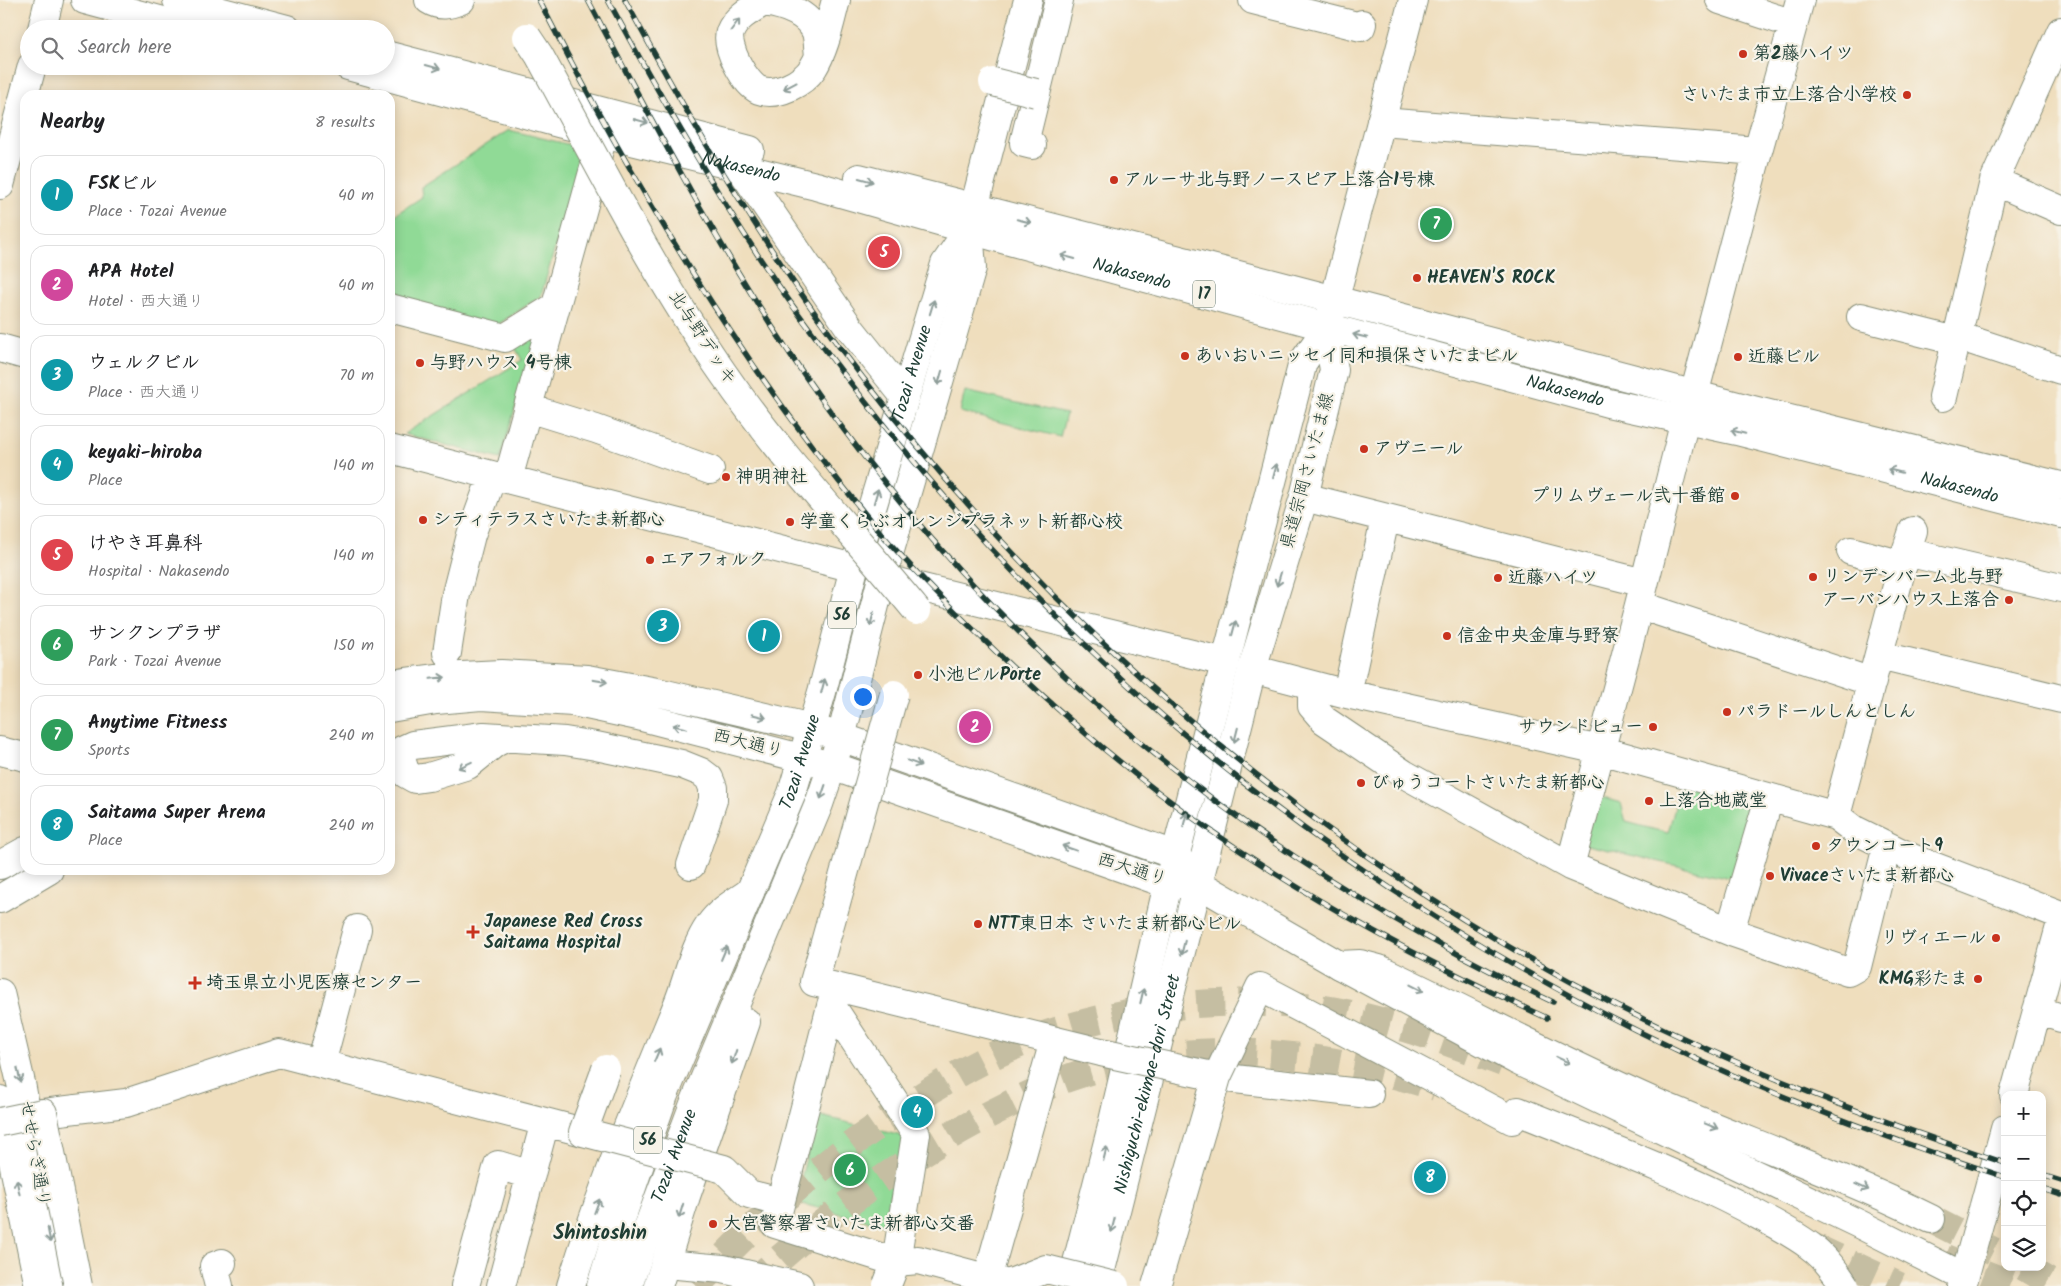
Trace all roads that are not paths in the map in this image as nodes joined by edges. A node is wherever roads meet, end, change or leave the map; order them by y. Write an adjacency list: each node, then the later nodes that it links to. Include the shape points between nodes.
1 (49, 0): 14 (main road)
2 (85, 0): 15 (main road)
3 (177, 0): 16 (main road)
4 (429, 0): 5 (main road, via 437,5)
5 (461, 0)
6 (1028, 0): 37 (main road)
7 (1059, 0): 27 (main road)
8 (1253, 0): 17 (main road, via 1362,27)
9 (1413, 0): 29 (main road)
10 (1720, 0): 13 (main road)
11 (766, 1): 20 (main road, via 786,6 804,18 816,32); 20 (main road, one-way to 11, via 812,70 785,89 774,92 751,85 730,49 730,32 736,22)
12 (848, 3): 20 (main road)
13 (1796, 12): 32 (main road)
14 (44, 20)
15 (159, 20)
16 (253, 20)
17 (1362, 24)
18 (2061, 31): 22 (main road)
19 (527, 38): 65 (main road, 北与野デッキ, bridge, via 658,269 724,374 788,460)
20 (819, 56)
21 (395, 58): 30 (main road, Nakasendo / 17, one-way to 30)
22 (2055, 61): 34 (main road)
23 (30, 75): 26 (main road)
24 (381, 75): 30 (main road, Nakasendo / 17, via 562,124)
25 (993, 82): 27 (main road, bridge)
26 (26, 90)
27 (1036, 94): 31 (main road, via 1024,143)
28 (20, 111): 35 (main road)
29 (1380, 122): 32 (main road); 38 (main road)
30 (606, 123): 33 (main road, Nakasendo / 17); 37 (main road, Nakasendo / 17, one-way to 37); 39 (main road)
31 (1032, 145)
32 (1758, 151): 47 (main road)
33 (739, 166): 37 (main road, Nakasendo / 17); 48 (main road, via 849,327)
34 (1994, 180): 36 (main road); 43 (main road)
35 (0, 186)
36 (2061, 210)
37 (972, 219): 38 (main road, Nakasendo / 17, one-way to 38); 42 (main road, Nakasendo / 17, one-way to 37); 48 (main road, Tozai Avenue / 56, one-way to 37, via 945,264); 62 (main road, Tozai Avenue / 56, one-way to 62, via 972,268)
38 (1334, 300): 42 (main road); 47 (main road, Nakasendo / 17)
39 (555, 307): 40 (main road, via 505,338); 50 (main road)
40 (395, 309)
41 (1861, 317): 43 (main road)
42 (1327, 328): 51 (main road, Nakasendo / 17, one-way to 42, via 1608,403); 56 (main road, 県道宗岡さいたま線, via 1334,370); 68 (main road, 県道宗岡さいたま線, one-way to 42, via 1303,362)
43 (1957, 338): 46 (main road); 49 (main road)
44 (0, 348): 45 (main road)
45 (20, 354)
46 (2061, 370)
47 (1694, 395): 55 (main road, Nakasendo / 17)
48 (905, 397): 61 (main road, Tozai Avenue / 56, one-way to 48)
49 (1943, 397)
50 (528, 408): 53 (main road); 54 (main road)
51 (1686, 420): 57 (main road, Nakasendo / 17, one-way to 51); 64 (main road)
52 (395, 451): 54 (main road)
53 (710, 470)
54 (498, 484): 61 (main road); 66 (main road, via 472,535 456,594)
55 (2061, 486)
56 (1304, 497): 58 (main road); 69 (main road, 県道宗岡さいたま線, one-way to 69)
57 (2061, 514)
58 (1385, 519): 64 (main road); 74 (main road)
59 (1907, 549): 60 (main road); 63 (main road); 67 (main road)
60 (1851, 551)
61 (854, 568): 78 (main road, Tozai Avenue / 56, one-way to 61)
62 (882, 578): 68 (main road); 79 (main road, Tozai Avenue / 56, one-way to 79)
63 (2061, 588)
64 (1642, 594): 70 (main road); 80 (main road)
65 (917, 611)
66 (447, 654)
67 (1879, 655): 70 (main road); 76 (main road)
68 (1225, 662): 89 (main road, 県道宗岡さいたま線, one-way to 68)
69 (1252, 669): 72 (main road); 95 (main road, 県道宗岡さいたま線, one-way to 95)
70 (1872, 682): 86 (main road)
71 (395, 683): 78 (main road, 西大通り, one-way to 78, via 501,674 587,679)
72 (1312, 685): 74 (main road); 92 (main road, via 1312,706 1324,720 1404,774)
73 (894, 694): 105 (main road, bridge, via 814,982)
74 (1347, 694): 80 (main road)
75 (503, 697): 77 (main road, 西大通り, via 436,700); 83 (main road, 西大通り, one-way to 75, via 573,702); 91 (main road, one-way to 75, via 713,800 709,778 630,743 505,738)
76 (2061, 700)
77 (395, 707)
78 (812, 728): 79 (main road, 西大通り); 83 (main road, Tozai Avenue / 56)
79 (841, 737): 84 (main road, Tozai Avenue / 56); 89 (main road, 西大通り, one-way to 89)
80 (1600, 750): 85 (main road); 92 (main road)
81 (0, 751): 82 (main road)
82 (20, 756)
83 (803, 758): 84 (main road, 西大通り); 96 (main road, Tozai Avenue / 56, via 792,793)
84 (832, 766): 94 (main road, 西大通り, one-way to 84); 100 (main road, Tozai Avenue / 56, one-way to 100)
85 (1769, 798): 86 (main road); 102 (main road)
86 (1836, 816): 87 (main road, via 1853,829)
87 (1887, 846): 98 (main road); 102 (main road, via 1857,967 1848,972)
88 (20, 854): 90 (main road)
89 (1175, 855): 94 (main road, 県道宗岡さいたま線); 95 (main road, 西大通り)
90 (0, 865)
91 (691, 865)
92 (1570, 866): 102 (main road)
93 (41, 875): 97 (main road)
94 (1168, 884): 95 (main road, 西大通り); 136 (main road, Nishiguchi-ekimae-dori Street, one-way to 94)
95 (1199, 884): 103 (main road); 137 (main road, Nishiguchi-ekimae-dori Street, one-way to 137)
96 (750, 892): 132 (main road, one-way to 96, via 592,1221 704,934 717,916); 133 (main road, Tozai Avenue / 56, one-way to 96, via 664,1095)
97 (0, 899)
98 (2061, 915)
99 (2061, 923): 106 (main road)
100 (768, 926): 123 (main road, one-way to 123, via 750,1007); 134 (main road, Tozai Avenue / 56, via 694,1104)
101 (357, 929): 108 (main road)
102 (1730, 931)
103 (1338, 965): 121 (main road, one-way to 121, via 1360,964 1379,969 1601,1078 1836,1175); 126 (main road, via 1516,1060 1859,1224)
104 (0, 993): 128 (main road, せせらぎ通り, one-way to 128, via 21,1083)
105 (833, 996): 107 (main road, bridge); 120 (main road, bridge); 122 (main road, bridge, via 916,1134)
106 (2049, 1014): 111 (main road)
107 (1054, 1041): 110 (main road, bridge); 125 (main road, bridge)
108 (321, 1064): 114 (main road, via 279,1053 126,1103); 116 (main road)
109 (606, 1069): 117 (main road, bridge)
110 (1217, 1076): 112 (main road); 139 (main road, bridge); 140 (main road, bridge, via 1260,987 1512,1120 1518,1111 1724,1197 1812,1247)
111 (2016, 1091)
112 (1369, 1094)
113 (0, 1100): 127 (main road, せせらぎ通り, one-way to 113)
114 (43, 1113): 115 (main road, bridge); 129 (main road, bridge)
115 (0, 1122)
116 (545, 1122): 117 (main road); 119 (main road)
117 (582, 1132): 120 (main road, bridge, via 724,1169 749,1194)
118 (2003, 1136): 126 (main road)
119 (531, 1175): 130 (main road, via 494,1160); 131 (main road)
120 (780, 1202): 122 (main road, bridge, via 775,1224)
121 (1930, 1219)
122 (891, 1274): 125 (main road, bridge, via 918,1260)
123 (662, 1275): 124 (main road)
124 (728, 1278): 135 (main road)
125 (987, 1279): 138 (main road, bridge, via 1008,1284 1046,1269)
126 (1963, 1281)
127 (39, 1286)
128 (60, 1286)
129 (78, 1286)
130 (465, 1286)
131 (501, 1286)
132 (571, 1286)
133 (601, 1286)
134 (628, 1286)
135 (799, 1286)
136 (1071, 1286)
137 (1097, 1286)
138 (1115, 1286)
139 (1156, 1286)
140 (1845, 1286)

